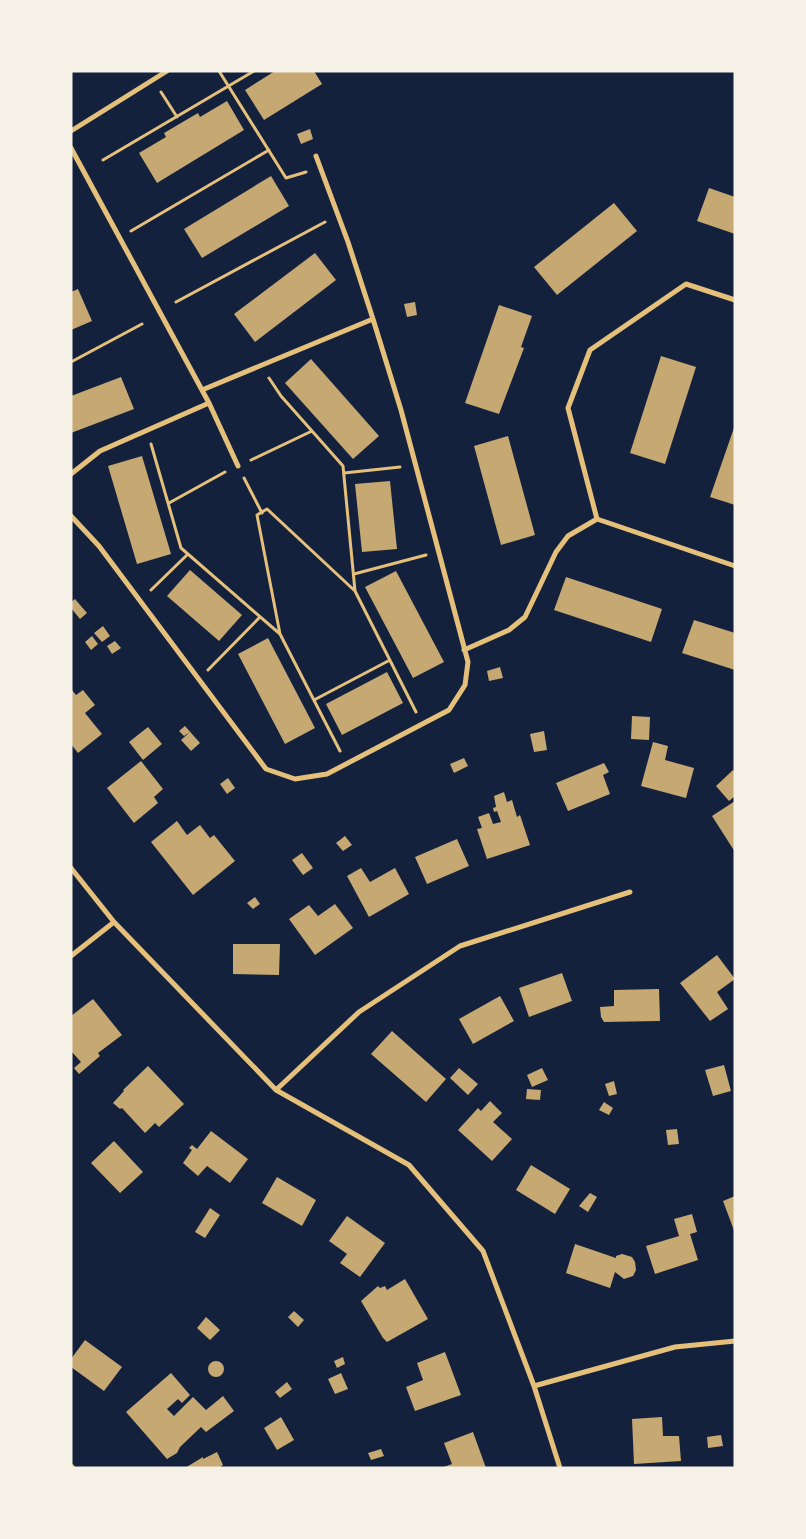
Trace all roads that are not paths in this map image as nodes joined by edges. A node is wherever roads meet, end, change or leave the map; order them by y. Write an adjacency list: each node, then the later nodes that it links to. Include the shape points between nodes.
1 (167, 71): 2 (street)
2 (71, 131)
3 (71, 148): 7 (street)
4 (316, 156): 6 (street)
5 (735, 300): 12 (street, via 686,284 590,350 568,408)
6 (373, 319): 7 (street); 14 (street, via 402,410)
7 (202, 390): 8 (street)
8 (209, 404): 9 (street); 10 (street, via 100,451)
9 (238, 466)
10 (71, 474)
11 (71, 516): 14 (street, via 99,546 266,769 295,779 326,774 449,710 465,685 468,662)
12 (597, 519): 13 (street); 14 (street, via 568,536 556,552 524,616 509,630)
13 (735, 566)
14 (464, 650)
15 (71, 868): 17 (street)
16 (630, 892): 19 (street, via 460,946 358,1012)
17 (114, 922): 18 (street); 19 (street)
18 (71, 956)
19 (276, 1090): 21 (street, via 409,1165 483,1251)
20 (735, 1341): 21 (street, via 675,1347)
21 (534, 1386): 22 (street)
22 (560, 1468)

